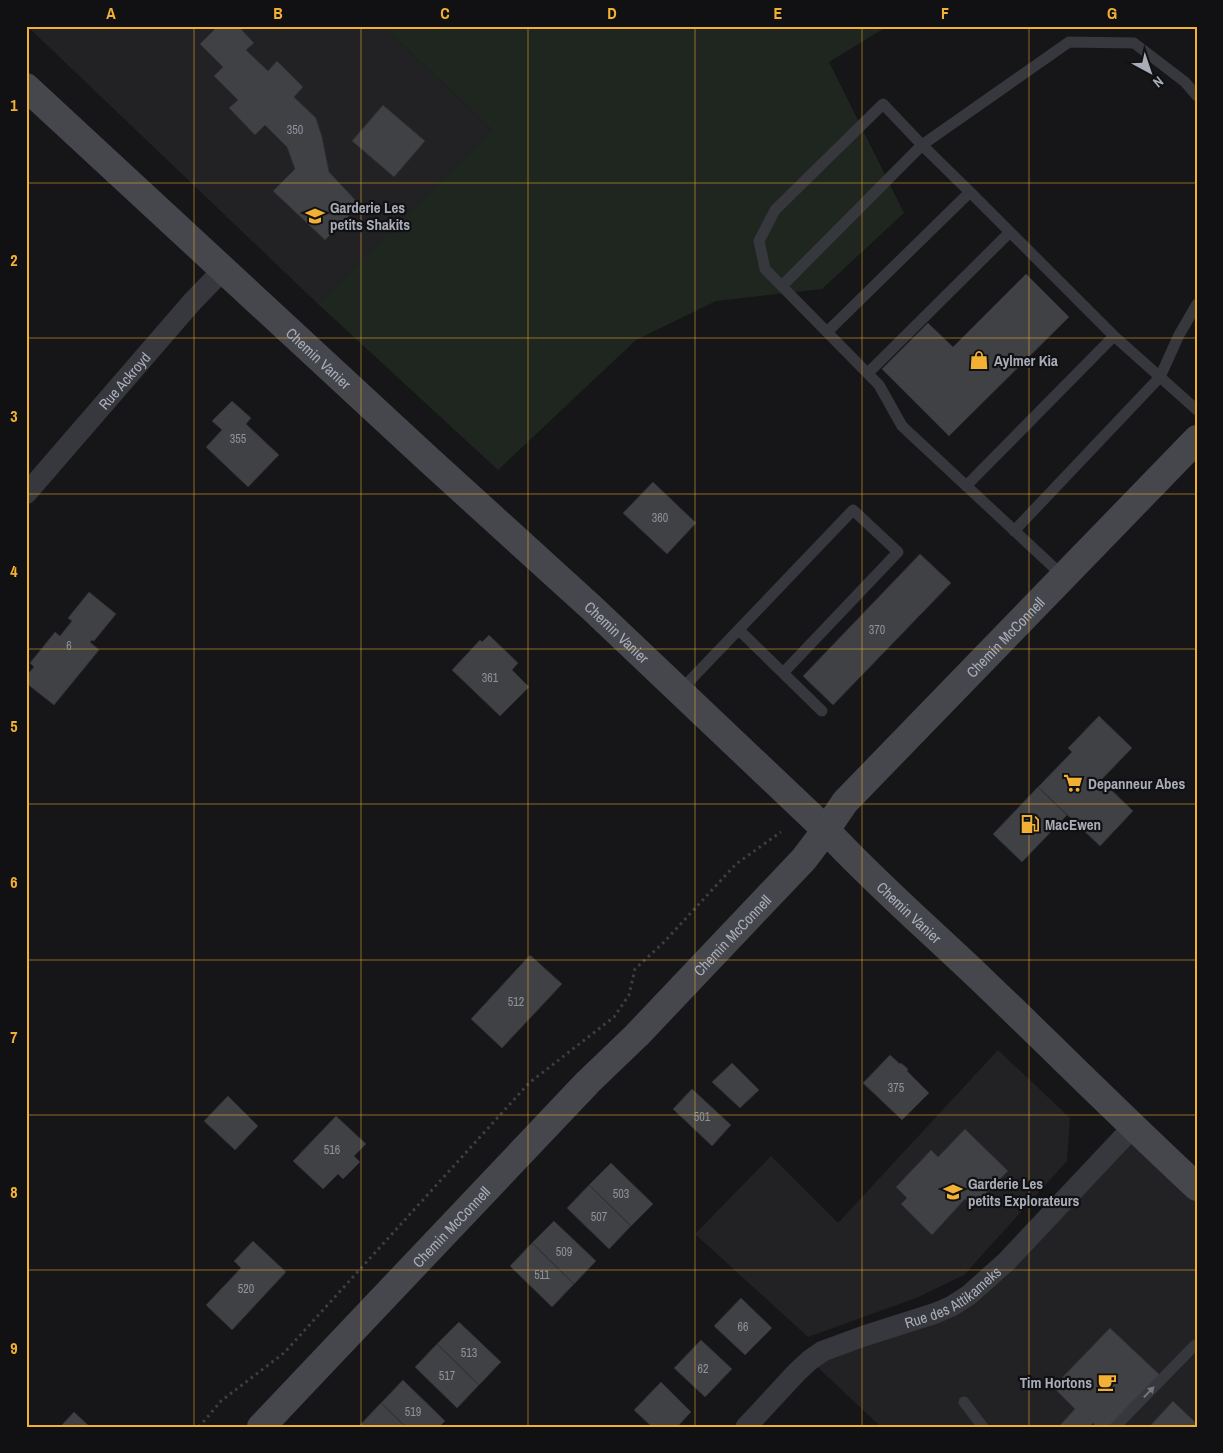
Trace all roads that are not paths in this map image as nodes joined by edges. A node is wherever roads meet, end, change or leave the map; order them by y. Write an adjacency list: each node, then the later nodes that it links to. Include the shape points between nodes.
1 (26, 87): 6 (main road, Chemin Vanier)
2 (1197, 96): 3 (lane, via 1185,82 1134,43 1069,42)
3 (922, 145): 4 (lane); 7 (lane); 7 (lane, via 883,104 775,210 759,241 765,269)
4 (970, 192): 5 (lane); 9 (lane)
5 (1010, 232): 10 (lane); 11 (lane)
6 (224, 269): 16 (street, Rue Ackroyd); 21 (main road, Chemin Vanier)
7 (782, 286): 9 (lane)
8 (1197, 304): 12 (lane)
9 (827, 332): 11 (lane)
10 (1114, 336): 12 (lane); 15 (lane)
11 (868, 373): 15 (lane, via 879,385 902,426)
12 (1160, 377): 13 (lane); 17 (lane)
13 (1197, 410)
14 (1197, 439): 18 (main road, Chemin McConnell)
15 (966, 486): 17 (lane)
16 (26, 494)
17 (1014, 531): 18 (lane)
18 (1063, 576): 23 (main road, Chemin McConnell, via 845,802)
19 (739, 630): 20 (lane); 20 (lane, via 853,510 898,552); 21 (lane)
20 (783, 673): 22 (lane)
21 (680, 692): 23 (main road, Chemin Vanier)
22 (822, 711)
23 (826, 830): 24 (main road, Chemin Vanier); 28 (main road, Chemin McConnell, via 791,873)
24 (1133, 1127): 25 (main road, Chemin Vanier); 29 (street, Rue des Attikameks, via 1007,1260 969,1295 936,1313 823,1351 797,1372)
25 (1197, 1187)
26 (1195, 1345): 31 (lane, one-way to 26)
27 (964, 1402): 30 (lane)
28 (261, 1427)
29 (746, 1427)
30 (983, 1427)
31 (1115, 1427)

